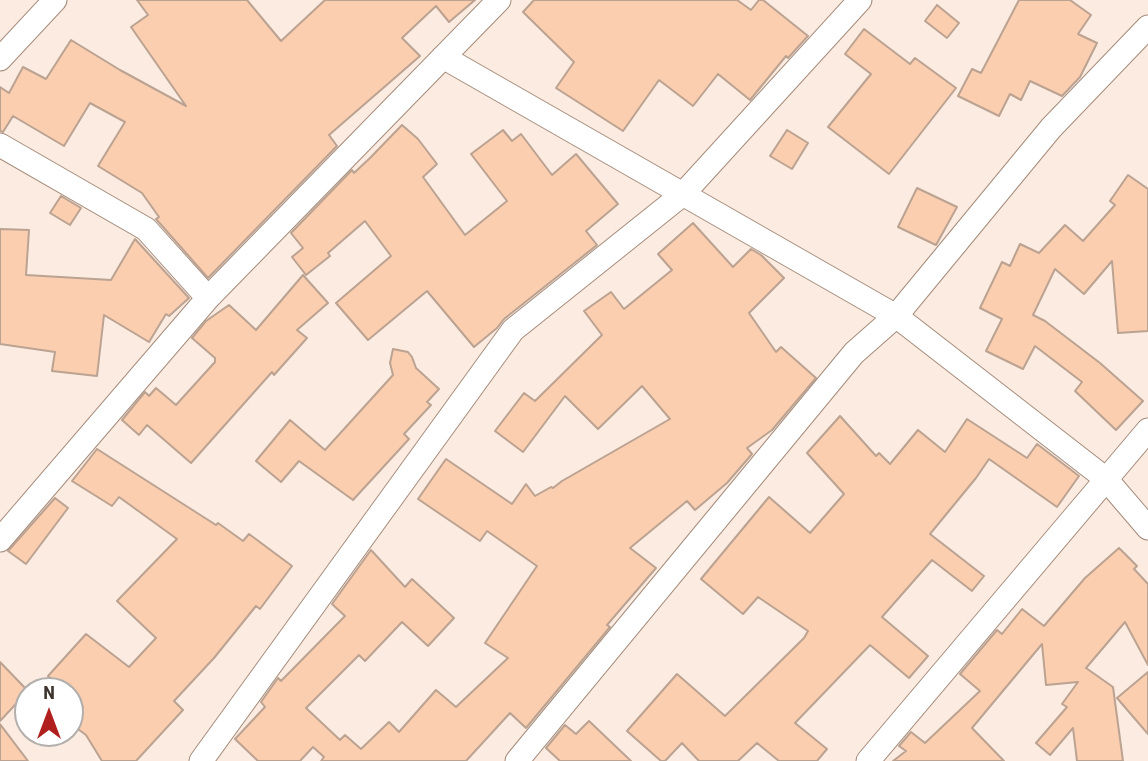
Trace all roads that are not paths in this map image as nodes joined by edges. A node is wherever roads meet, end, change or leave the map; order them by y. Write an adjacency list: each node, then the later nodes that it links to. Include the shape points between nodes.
1 (55, 0): 6 (street)
2 (499, 0): 5 (street)
3 (860, 0): 8 (street)
4 (1148, 27): 10 (street, via 1051,128)
5 (443, 57): 8 (street); 9 (street)
6 (0, 59)
7 (0, 145): 9 (street, via 146,229)
8 (682, 194): 10 (street); 15 (street, via 513,330)
9 (208, 298): 14 (street)
10 (896, 316): 12 (street); 16 (street, via 854,353)
11 (1148, 430): 12 (street)
12 (1106, 480): 13 (street); 17 (street)
13 (1148, 528)
14 (0, 540)
15 (201, 761)
16 (517, 761)
17 (868, 761)

